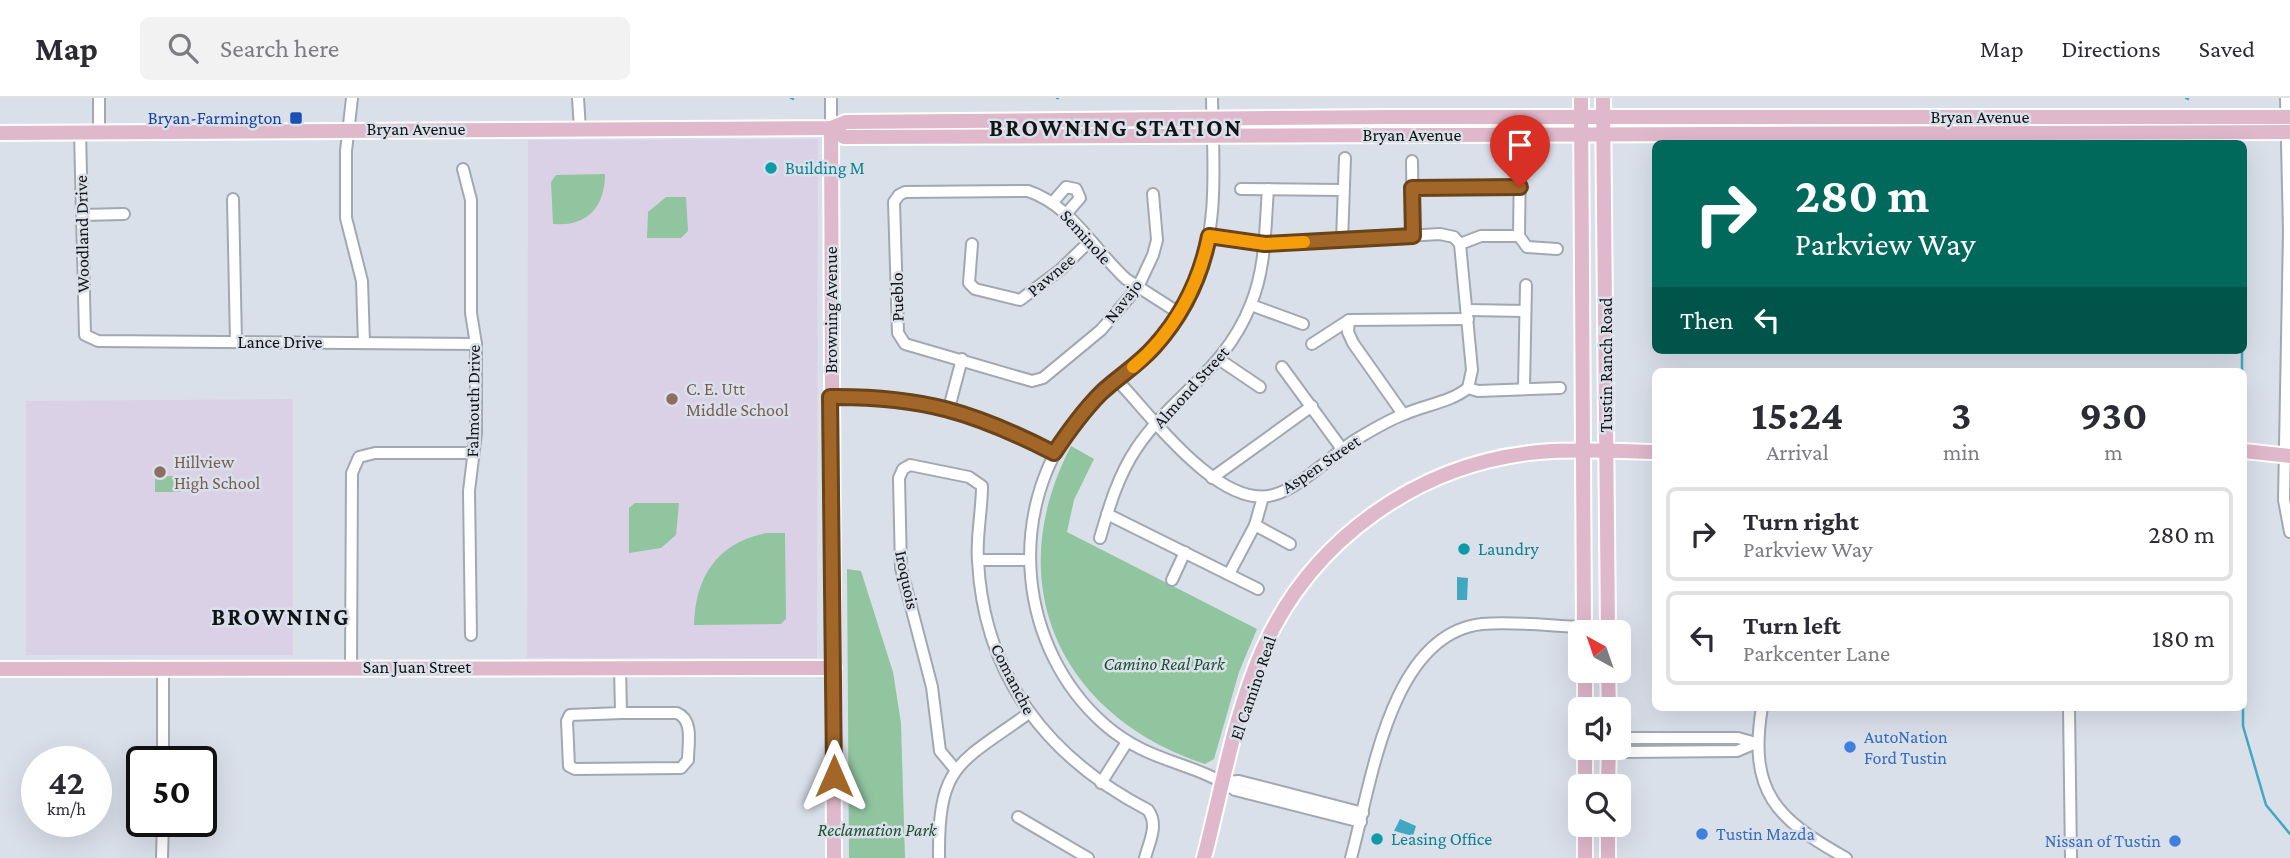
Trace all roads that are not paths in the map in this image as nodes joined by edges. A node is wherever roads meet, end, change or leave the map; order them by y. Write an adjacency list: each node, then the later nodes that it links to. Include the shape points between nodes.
1 (99, 98): 17 (street)
2 (352, 98): 15 (street)
3 (578, 98): 14 (street)
4 (831, 98): 13 (street, Browning Avenue)
5 (1212, 98): 12 (street)
6 (1581, 98): 9 (main road, Tustin Ranch Road)
7 (1603, 98): 10 (main road, Tustin Ranch Road)
8 (2286, 98): 11 (street)
9 (1581, 117): 10 (main road, Bryan Avenue); 12 (main road, Bryan Avenue); 20 (main road, Tustin Ranch Road)
10 (1604, 117): 11 (main road, Bryan Avenue); 21 (main road, Tustin Ranch Road)
11 (2288, 117): 18 (street)
12 (1212, 120): 13 (main road, Bryan Avenue, via 846,122); 22 (street)
13 (831, 128): 14 (main road, Bryan Avenue); 22 (main road, Bryan Avenue, via 844,137); 70 (main road, Browning Avenue)
14 (580, 129): 15 (main road, Bryan Avenue)
15 (349, 130): 17 (main road, Bryan Avenue); 58 (street, via 346,218 362,281)
16 (80, 132): 17 (main road, Bryan Avenue); 19 (main road, Bryan Avenue); 38 (street, Woodland Drive)
17 (99, 132)
18 (2288, 132): 21 (main road, Bryan Avenue); 82 (street)
19 (0, 133)
20 (1582, 135): 21 (main road, Bryan Avenue); 22 (main road, Bryan Avenue); 76 (main road, Tustin Ranch Road)
21 (1604, 135): 78 (main road, Tustin Ranch Road)
22 (1213, 136): 39 (street)
23 (1345, 158): 31 (street)
24 (1520, 159): 27 (street)
25 (1412, 161): 28 (street)
26 (463, 169): 59 (street, Falmouth Drive, via 471,200 471,313)
27 (1520, 187): 28 (street); 41 (street)
28 (1412, 188): 40 (street)
29 (1241, 189): 30 (street)
30 (1268, 189): 31 (street); 45 (street, Almond Street)
31 (1343, 190): 43 (street)
32 (1153, 194): 49 (street, Navajo, via 1157,240)
33 (899, 195): 35 (street, Seminole, via 1028,191); 61 (street, Pueblo, via 894,202 900,339)
34 (233, 200): 57 (street)
35 (1052, 202): 37 (street, Seminole); 37 (street, via 1066,187 1076,189 1080,198)
36 (124, 214): 38 (street)
37 (1066, 214): 42 (street, Seminole)
38 (82, 215): 56 (street, Woodland Drive)
39 (1209, 236): 45 (street); 52 (street, via 1199,273)
40 (1413, 236): 43 (street); 46 (street, via 1447,234)
41 (1519, 236): 46 (street, via 1481,236); 47 (street, via 1527,247)
42 (1090, 241): 44 (street, Pawnee, via 1020,300 975,289 968,283); 49 (street, Seminole)
43 (1342, 241): 45 (street)
44 (972, 244)
45 (1265, 244): 50 (street, Almond Street, via 1263,269)
46 (1460, 244): 53 (street)
47 (1557, 249)
48 (1526, 285): 51 (street)
49 (1138, 287): 52 (street, Seminole); 65 (street, Navajo, via 1101,330)
50 (1251, 306): 55 (street); 62 (street, Almond Street)
51 (1525, 310): 53 (street); 68 (street)
52 (1179, 313): 64 (street, via 1154,347)
53 (1467, 314): 54 (street); 67 (street, via 1472,370)
54 (1349, 320): 60 (street); 73 (street, via 1353,343)
55 (1303, 324)
56 (85, 335): 57 (street, Lance Drive, via 98,341)
57 (236, 342): 58 (street, Lance Drive)
58 (364, 343): 59 (street, Lance Drive)
59 (476, 344): 80 (street, Falmouth Drive)
60 (1312, 344)
61 (962, 359): 65 (street, Pueblo); 72 (street)
62 (1220, 360): 66 (street); 74 (street, Almond Street)
63 (1282, 367): 71 (street)
64 (1117, 380): 74 (street, Aspen Street); 81 (street, via 1076,420)
65 (1038, 381)
66 (1260, 387)
67 (1468, 388): 68 (street, Aspen Street); 73 (street, Aspen Street)
68 (1524, 388): 69 (street, Aspen Street)
69 (1560, 388)
70 (830, 397): 72 (street, via 894,397); 104 (main road, Browning Avenue)
71 (1312, 406): 75 (street); 83 (street)
72 (950, 408): 81 (street)
73 (1403, 414): 75 (street, Aspen Street)
74 (1158, 424): 83 (street, Aspen Street, via 1190,462); 86 (street, Almond Street, via 1135,451)
75 (1342, 449): 85 (street, Aspen Street, via 1283,491)
76 (1583, 451): 78 (main road, El Camino Real); 97 (main road, Tustin Ranch Road); 116 (main road, El Camino Real, via 1538,452 1467,466 1391,501 1353,528 1308,575 1275,624 1249,688)
77 (2247, 451): 82 (main road)
78 (1606, 452): 79 (main road, El Camino Real); 98 (main road, Tustin Ranch Road)
79 (1652, 452)
80 (474, 453): 100 (street, Falmouth Drive, via 469,491); 101 (street, via 359,457 352,473)
81 (1054, 453): 93 (street, via 1035,510)
82 (2288, 453): 88 (street, via 2284,500)
83 (1212, 478): 85 (street, Aspen Street)
84 (982, 486): 92 (street, Comanche); 115 (street, Iroquois, via 969,477 923,465 907,466 899,478 901,568 925,656 940,751)
85 (1263, 497): 87 (street)
86 (1107, 514): 89 (street, Almond Street); 91 (street)
87 (1255, 525): 90 (street); 94 (street)
88 (2290, 532)
89 (1100, 538)
90 (1290, 544)
91 (1185, 552): 94 (street); 95 (street)
92 (978, 560): 93 (street); 109 (street, Comanche, via 993,643)
93 (1030, 560): 111 (street, via 1037,616 1055,661 1085,704)
94 (1229, 574): 96 (street)
95 (1172, 580)
96 (1258, 589)
97 (1584, 620)
98 (1608, 620)
99 (1568, 628): 119 (street, via 1482,624 1436,643 1420,659 1395,704)
100 (471, 635)
101 (351, 667): 102 (main road, San Juan Street); 103 (main road, San Juan Street)
102 (620, 667): 104 (main road, San Juan Street); 108 (street)
103 (163, 668): 105 (main road, San Juan Street); 113 (street)
104 (834, 668): 124 (main road, Browning Avenue)
105 (0, 669)
106 (1761, 711): 112 (street)
107 (2069, 711): 133 (street)
108 (621, 713): 108 (street, via 684,716 688,722 685,765 569,766 570,715)
109 (1029, 713): 115 (street); 117 (street, Comanche, via 1052,742)
110 (1631, 738): 112 (street, via 1738,737)
111 (1127, 742): 116 (street); 117 (street)
112 (1756, 743): 114 (street, via 1737,751); 132 (street, via 1766,790 1786,820)
113 (163, 746)
114 (1631, 752)
115 (955, 769): 125 (street, via 940,809)
116 (1223, 782): 119 (street, via 1239,781); 128 (main road, El Camino Real)
117 (1101, 783): 127 (street, Comanche, via 1153,816)
118 (1017, 817): 126 (street)
119 (1362, 817): 129 (street)
120 (163, 837): 123 (street)
121 (1585, 837): 130 (main road)
122 (1608, 837): 131 (main road)
123 (163, 858)
124 (834, 858)
125 (939, 858)
126 (1088, 858)
127 (1144, 858)
128 (1204, 858)
129 (1351, 858)
130 (1585, 858)
131 (1608, 858)
132 (1846, 858)
133 (2071, 858)

